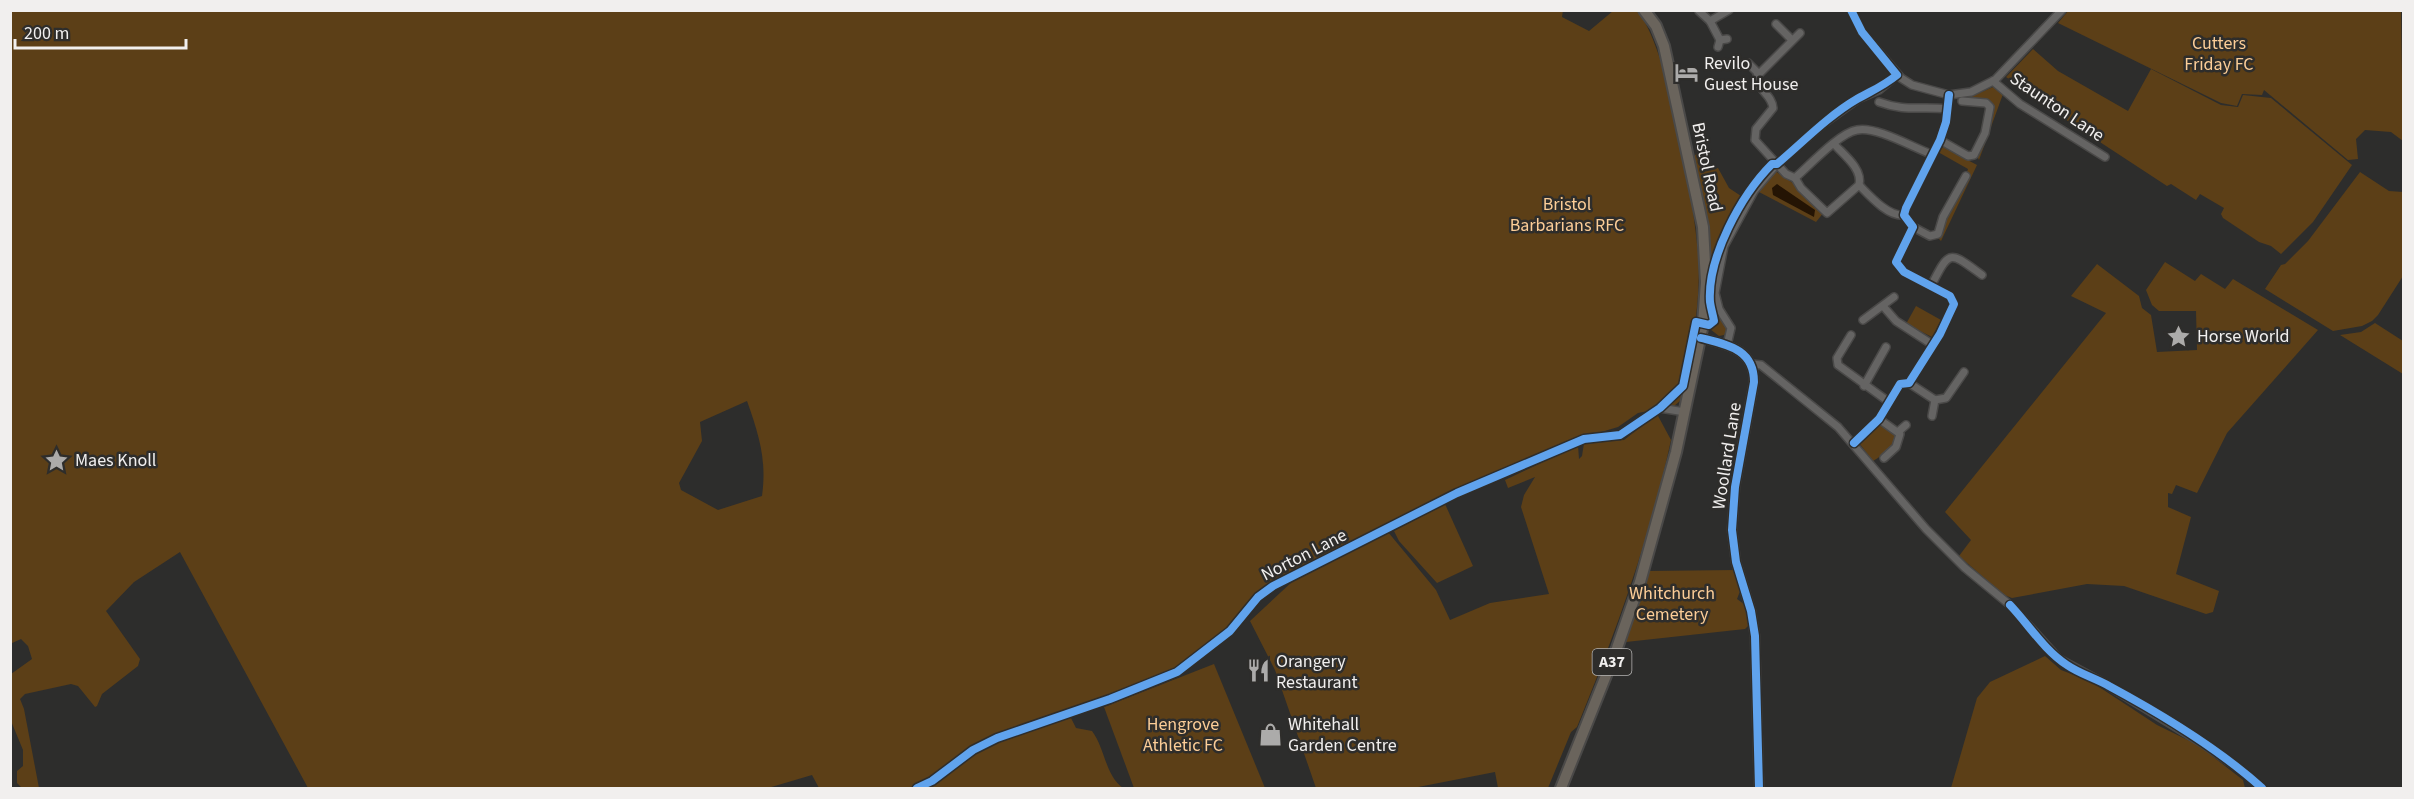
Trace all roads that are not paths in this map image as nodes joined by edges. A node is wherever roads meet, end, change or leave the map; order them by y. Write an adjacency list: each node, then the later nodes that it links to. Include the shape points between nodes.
1 (1729, 10): 6 (street)
2 (2062, 10): 14 (street, Staunton Lane)
3 (1699, 11): 6 (street)
4 (1853, 11): 13 (street, Staunton Lane, via 1862,32)
5 (1647, 14): 35 (highway, Bristol Road / A37, via 1659,32 1666,54 1703,227 1706,282)
6 (1710, 21): 10 (street)
7 (1776, 24): 9 (street)
8 (1800, 33): 9 (street)
9 (1792, 40): 12 (street)
10 (1722, 42)
11 (1748, 63): 12 (street)
12 (1758, 73): 23 (street, via 1759,87 1770,98 1773,108 1756,129 1755,140)
13 (1897, 75): 15 (street, Staunton Lane, via 1905,82); 23 (street, via 1823,124)
14 (1993, 81): 15 (street, Staunton Lane, via 1971,92); 22 (street, Staunton Lane, via 2020,104)
15 (1949, 95): 18 (street)
16 (1962, 101): 19 (street, via 1986,103 1990,107 1974,155 1968,156)
17 (1879, 102): 18 (street, via 1900,109)
18 (1947, 109): 19 (street)
19 (1940, 140): 21 (street)
20 (1834, 144): 21 (street, via 1853,131 1868,130); 25 (street); 26 (street, via 1860,175)
21 (1931, 154): 27 (street)
22 (2105, 157)
23 (1777, 164): 25 (street); 36 (street, via 1754,191 1724,246 1715,293 1719,309 1731,328)
24 (1966, 176): 28 (street, via 1938,234 1930,236)
25 (1795, 178): 26 (street, via 1825,215)
26 (1859, 184): 27 (street, via 1894,214)
27 (1904, 215): 28 (street)
28 (1913, 227): 30 (street, via 1896,265)
29 (1982, 275): 30 (street, via 1958,257 1952,257 1944,261)
30 (1931, 286): 37 (street, via 1954,301)
31 (1894, 297): 32 (street)
32 (1883, 306): 33 (street); 37 (street, via 1896,321)
33 (1863, 320)
34 (1851, 335): 42 (street, via 1837,362)
35 (1701, 338): 36 (street); 45 (highway, A37)
36 (1727, 345): 39 (street)
37 (1933, 345): 41 (street)
38 (1886, 347): 42 (street)
39 (1752, 364): 50 (street, via 1761,365); 54 (street, Woollard Lane, via 1754,382 1735,487 1732,530 1755,636)
40 (1964, 372): 43 (street, via 1946,398)
41 (1909, 383): 43 (street); 44 (street, via 1900,384)
42 (1864, 386): 44 (street)
43 (1935, 400): 46 (street)
44 (1889, 402): 47 (street)
45 (1685, 412): 52 (street, Norton Lane, via 1660,408 1620,435 1584,439 1457,493 1273,586 1258,597 1230,631 1177,672 997,738); 53 (highway, A37, via 1637,590)
46 (1932, 416)
47 (1879, 419): 49 (street); 50 (street)
48 (1906, 425): 49 (street)
49 (1899, 431): 51 (street, via 1896,447)
50 (1854, 443): 55 (street, via 1926,529 2016,611 2059,659 2202,742)
51 (1884, 458)
52 (917, 789)
53 (1561, 789)
54 (1759, 789)
55 (2262, 789)

